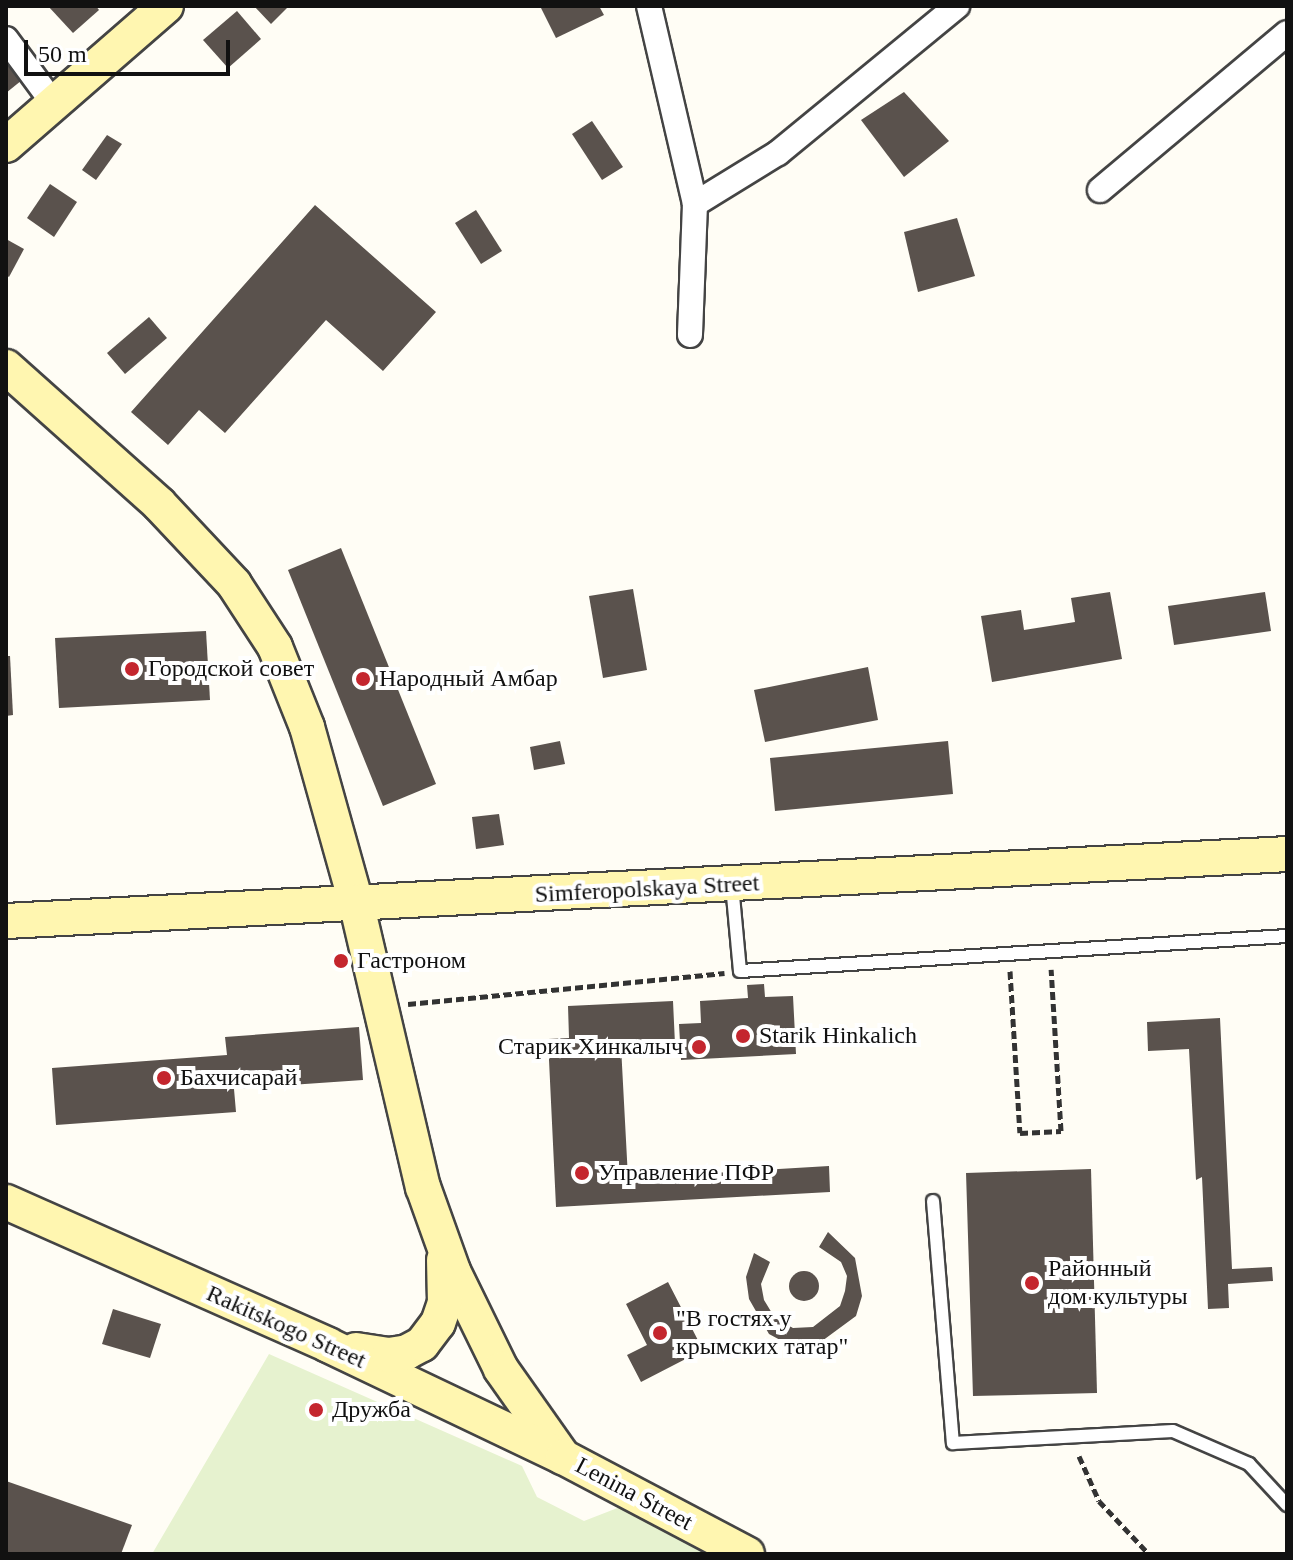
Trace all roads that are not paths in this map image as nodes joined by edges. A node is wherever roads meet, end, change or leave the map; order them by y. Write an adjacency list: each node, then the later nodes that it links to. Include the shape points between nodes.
1 (166, 6): 6 (main road)
2 (649, 6): 9 (street)
3 (957, 6): 9 (street, via 778,153)
4 (1287, 33): 8 (street)
5 (6, 39): 6 (street)
6 (54, 104): 7 (main road)
7 (6, 145)
8 (1100, 190)
9 (695, 204): 10 (street)
10 (690, 335)
11 (6, 367): 14 (main road, via 159,504 234,584 275,647 307,727)
12 (1287, 854): 13 (main road, Simferopolskaya Street)
13 (732, 885): 14 (main road, Simferopolskaya Street); 16 (lane, via 740,971)
14 (356, 902): 15 (main road, Simferopolskaya Street); 19 (main road, via 423,1187)
15 (6, 921)
16 (1287, 936)
17 (933, 1201): 22 (lane, via 953,1443 1173,1431 1249,1464)
18 (6, 1202): 20 (main road, Rakitskogo Street)
19 (444, 1244): 20 (main road, via 445,1303 422,1344 389,1355); 21 (main road, via 501,1369)
20 (328, 1345): 21 (main road, Rakitskogo Street)
21 (563, 1457): 23 (main road, Lenina Street)
22 (1287, 1505)
23 (747, 1554)

